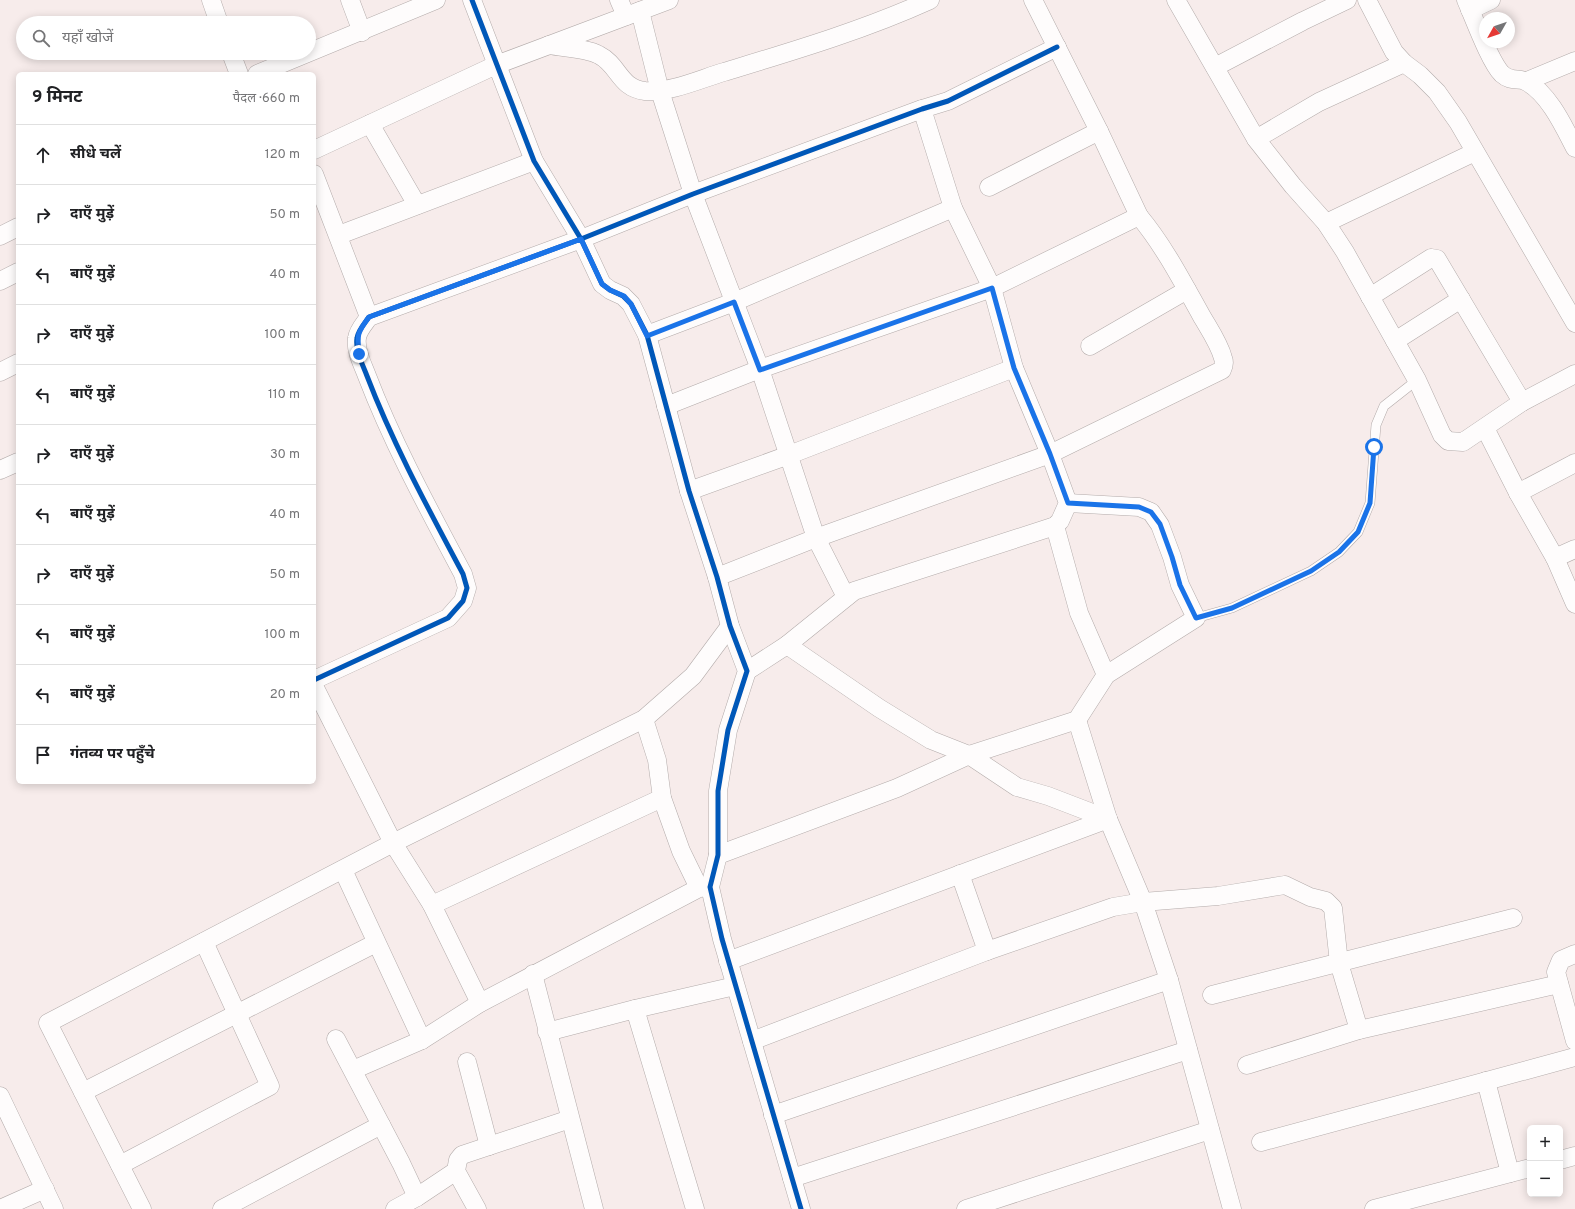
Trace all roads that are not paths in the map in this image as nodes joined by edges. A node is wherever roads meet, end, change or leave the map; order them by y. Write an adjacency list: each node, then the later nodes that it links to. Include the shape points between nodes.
1 (211, 0): 14 (street)
2 (350, 0): 15 (street)
3 (436, 0): 15 (street)
4 (472, 0): 23 (street)
5 (668, 0): 13 (street)
6 (930, 0): 28 (street, via 803,48)
7 (1033, 0): 17 (street)
8 (1176, 0): 24 (street)
9 (1347, 0): 24 (street)
10 (1367, 0): 22 (street, via 1394,52)
11 (1491, 0): 12 (street)
12 (1468, 5): 27 (street, via 1493,61 1502,73 1511,80)
13 (628, 9): 16 (street); 28 (street)
14 (217, 16)
15 (362, 32): 18 (street)
16 (549, 45): 23 (street); 28 (street, via 598,54 634,89)
17 (1057, 47): 29 (street, via 948,101); 31 (street)
18 (316, 50)
19 (234, 60): 25 (street)
20 (292, 60): 26 (street)
21 (1575, 61): 27 (street)
22 (1404, 63): 32 (street, via 1319,102); 35 (street, via 1437,92)
23 (496, 65): 30 (street); 36 (street)
24 (1215, 67): 32 (street)
25 (238, 72)
26 (262, 72)
27 (1527, 81): 33 (street, via 1547,99)
28 (660, 91): 39 (street)
29 (922, 109): 39 (street); 41 (street)
30 (370, 124): 34 (street); 40 (street)
31 (1099, 131): 38 (street); 42 (street)
32 (1256, 139): 43 (street)
33 (1575, 148)
34 (316, 149)
35 (1475, 152): 43 (street); 56 (street)
36 (534, 161): 40 (street); 47 (street)
37 (316, 179): 46 (street)
38 (989, 188)
39 (693, 194): 47 (street); 54 (street)
40 (416, 205): 46 (street)
41 (953, 208): 50 (street); 54 (street)
42 (1139, 216): 50 (street); 51 (street)
43 (1326, 223): 52 (street)
44 (16, 229): 45 (street)
45 (0, 236)
46 (339, 236): 55 (street)
47 (581, 239): 55 (street); 57 (street, via 602,284 624,296 631,304)
48 (16, 273): 49 (street)
49 (0, 281)
50 (992, 288): 61 (street); 62 (street)
51 (1187, 290): 59 (street); 69 (street, via 1223,358 1222,370)
52 (1370, 297): 53 (street, via 1431,258 1437,259 1440,263); 58 (street)
53 (1461, 299): 58 (street); 66 (street)
54 (734, 302): 57 (street); 62 (street)
55 (369, 317): 89 (street, via 357,338 359,354 375,397 463,574 467,588 463,601 448,618)
56 (1575, 323)
57 (647, 336): 67 (street)
58 (1395, 341): 65 (street)
59 (1090, 346)
60 (16, 364): 63 (street)
61 (1014, 368): 69 (street); 70 (street)
62 (760, 370): 67 (street); 70 (street)
63 (0, 372)
64 (1575, 374): 66 (street)
65 (1416, 380): 68 (street, via 1442,435 1448,441 1463,442); 84 (lane, via 1384,406 1376,425 1370,503 1358,532 1339,552 1311,571 1232,608)
66 (1522, 402): 68 (street)
67 (666, 406): 74 (street)
68 (1485, 428): 75 (street)
69 (1050, 454): 76 (street); 78 (street)
70 (789, 455): 74 (street); 78 (street)
71 (16, 463): 73 (street)
72 (1575, 464): 75 (street)
73 (0, 470)
74 (689, 491): 81 (street)
75 (1518, 492): 80 (street)
76 (1068, 503): 77 (street, via 1060,521); 84 (street, via 1139,507 1151,512 1160,524 1180,585)
77 (1054, 526): 82 (street, via 872,584); 88 (street, via 1079,613)
78 (816, 538): 81 (street); 82 (street)
79 (1575, 549): 80 (street)
80 (1555, 558): 83 (street)
81 (717, 577): 85 (street)
82 (846, 597): 86 (street)
83 (1575, 604)
84 (1196, 618): 88 (street)
85 (730, 626): 87 (street); 91 (street, via 692,676)
86 (787, 645): 87 (street); 93 (street, via 931,740)
87 (747, 671): 97 (street, via 728,730 718,790)
88 (1106, 675): 92 (street)
89 (316, 679)
90 (316, 690): 96 (street)
91 (644, 719): 94 (street, via 657,760); 96 (street)
92 (1077, 720): 93 (street); 95 (street)
93 (969, 755): 95 (street, via 1017,787); 97 (street, via 897,788)
94 (662, 798): 100 (street, via 681,851); 102 (street)
95 (1108, 819): 99 (street); 101 (street)
96 (393, 843): 98 (street); 102 (street)
97 (718, 855): 100 (street)
98 (343, 870): 104 (street); 105 (street)
99 (960, 874): 106 (street); 108 (street)
100 (705, 888): 108 (street); 110 (street)
101 (1143, 902): 106 (street, via 1113,907); 109 (street, via 1218,896 1285,885 1310,897 1326,901 1333,908); 111 (street)
102 (432, 905): 115 (street)
103 (1513, 918): 109 (street)
104 (204, 942): 117 (street); 130 (street, via 48,1023)
105 (376, 943): 117 (street); 121 (street)
106 (987, 951): 123 (street)
107 (1575, 954): 112 (street, via 1561,960 1556,972)
108 (728, 961): 113 (street)
109 (1340, 963): 114 (street); 118 (street)
110 (533, 974): 115 (street); 119 (street)
111 (1169, 980): 124 (street); 132 (street)
112 (1559, 984): 118 (street); 122 (street)
113 (735, 986): 116 (street); 123 (street)
114 (1212, 995)
115 (480, 1003): 121 (street)
116 (635, 1009): 119 (street); 155 (street)
117 (237, 1014): 130 (street); 140 (street, via 270,1086)
118 (1359, 1030): 127 (street)
119 (548, 1032): 133 (street)
120 (336, 1039): 128 (street)
121 (422, 1040): 128 (street)
122 (1575, 1040)
123 (752, 1041): 132 (street)
124 (1188, 1050): 135 (street); 144 (street)
125 (1575, 1057): 129 (street)
126 (467, 1062): 137 (street)
127 (1247, 1065)
128 (353, 1070): 134 (street)
129 (1486, 1081): 136 (street); 143 (street)
130 (83, 1092): 140 (street)
131 (0, 1096): 145 (street)
132 (773, 1116): 144 (street)
133 (570, 1119): 137 (street); 154 (street)
134 (381, 1125): 146 (street); 151 (street)
135 (1210, 1130): 147 (street); 157 (street)
136 (1260, 1142)
137 (489, 1146): 142 (street, via 462,1155)
138 (1575, 1156): 139 (street)
139 (1563, 1159)
140 (120, 1166): 150 (street)
141 (1527, 1169): 143 (street)
142 (456, 1171): 146 (street); 153 (street)
143 (1510, 1173): 158 (street)
144 (792, 1178): 156 (street)
145 (45, 1189): 148 (street); 149 (street)
146 (417, 1197): 152 (street)
147 (1229, 1208)
148 (0, 1209)
149 (54, 1209)
150 (142, 1209)
151 (222, 1209)
152 (396, 1209)
153 (477, 1209)
154 (594, 1209)
155 (695, 1209)
156 (801, 1209)
157 (966, 1209)
158 (1374, 1209)

